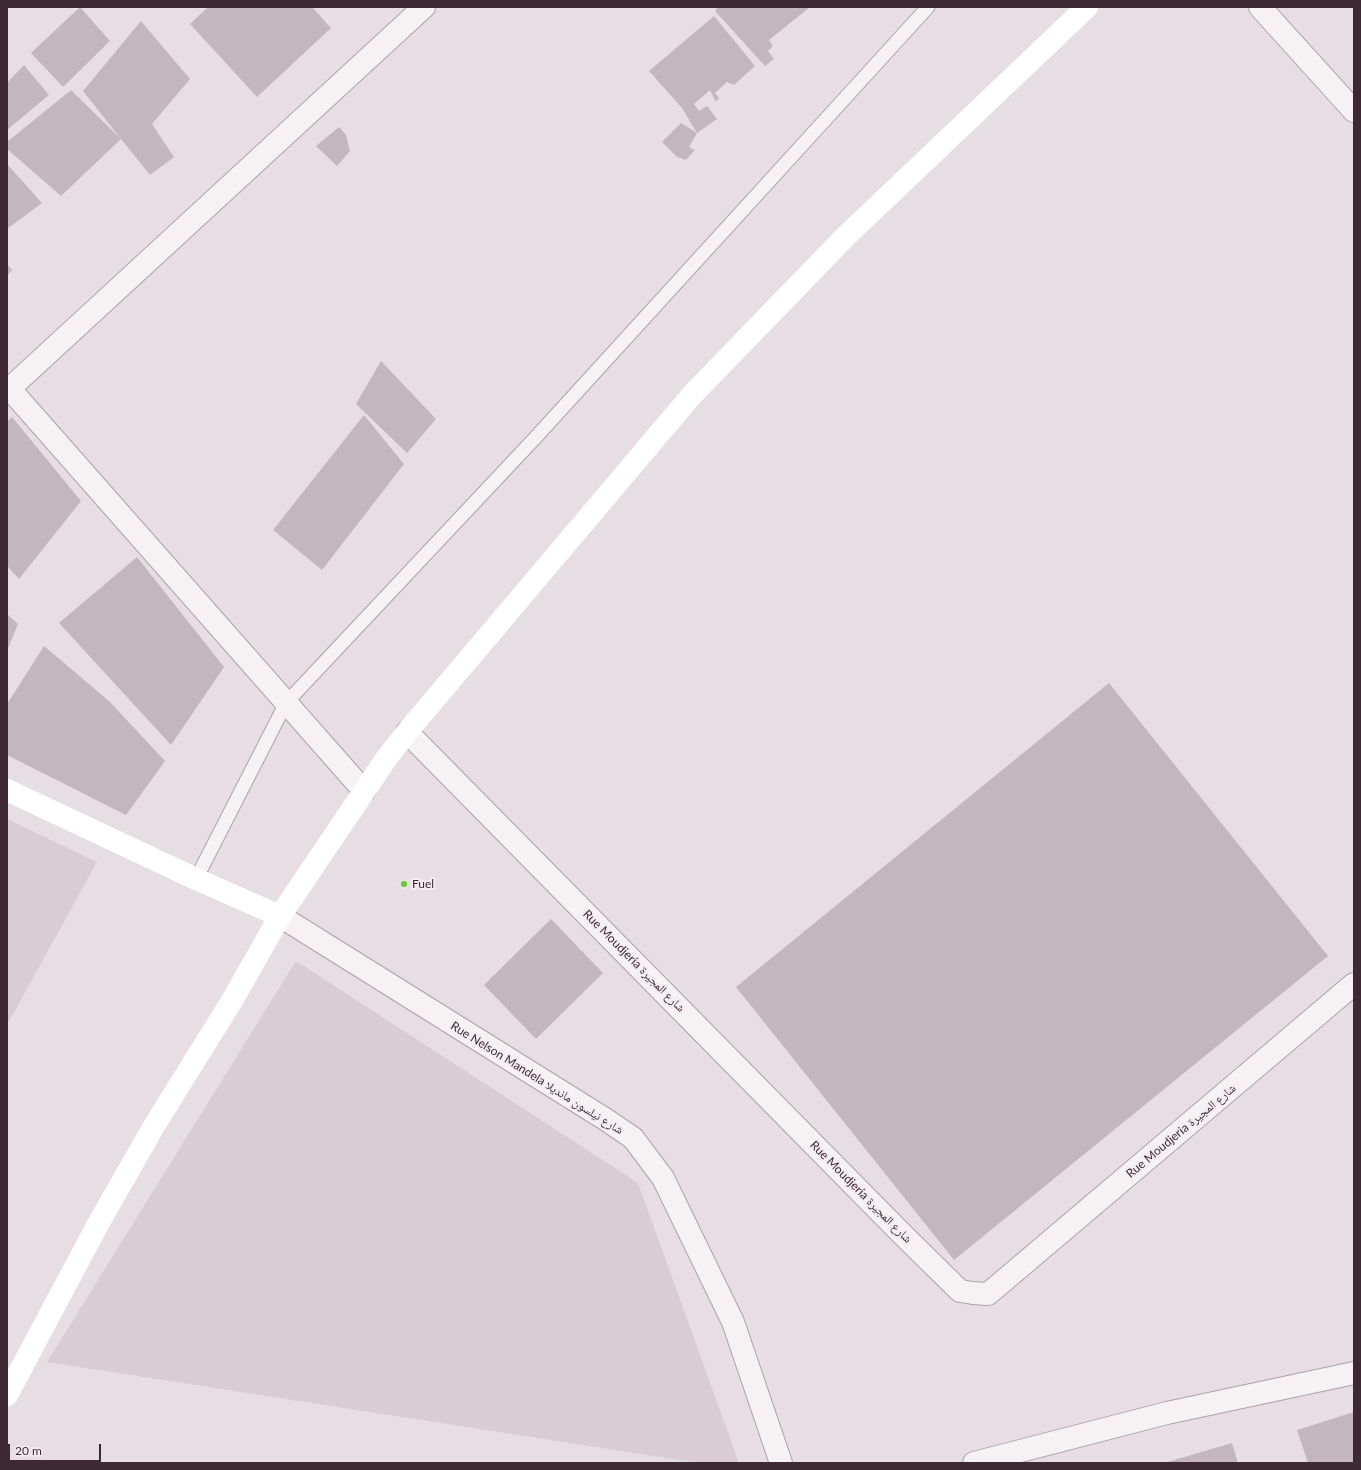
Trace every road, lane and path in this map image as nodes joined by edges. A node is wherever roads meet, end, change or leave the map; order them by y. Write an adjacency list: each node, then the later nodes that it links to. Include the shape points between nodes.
1 (424, 7): 6 (street)
2 (928, 7): 7 (lane, via 536,437)
3 (1087, 7): 8 (main road, via 845,237 691,396)
4 (1260, 7): 5 (street)
5 (1354, 112)
6 (8, 389): 7 (street)
7 (286, 703): 10 (street); 11 (lane)
8 (407, 732): 10 (main road); 13 (street, Rue Moudjeria شارع المجيرة, via 960,1291 988,1294)
9 (7, 790): 11 (main road)
10 (364, 791): 12 (main road)
11 (196, 879): 12 (main road)
12 (280, 916): 15 (main road, via 100,1219); 16 (street, Rue Nelson Mandela شارع نيلسون مانديلا, via 605,1118 633,1138 663,1178 733,1322)
13 (1354, 984)
14 (1354, 1373): 17 (street, via 1167,1413)
15 (7, 1395)
16 (781, 1463)
17 (974, 1463)

